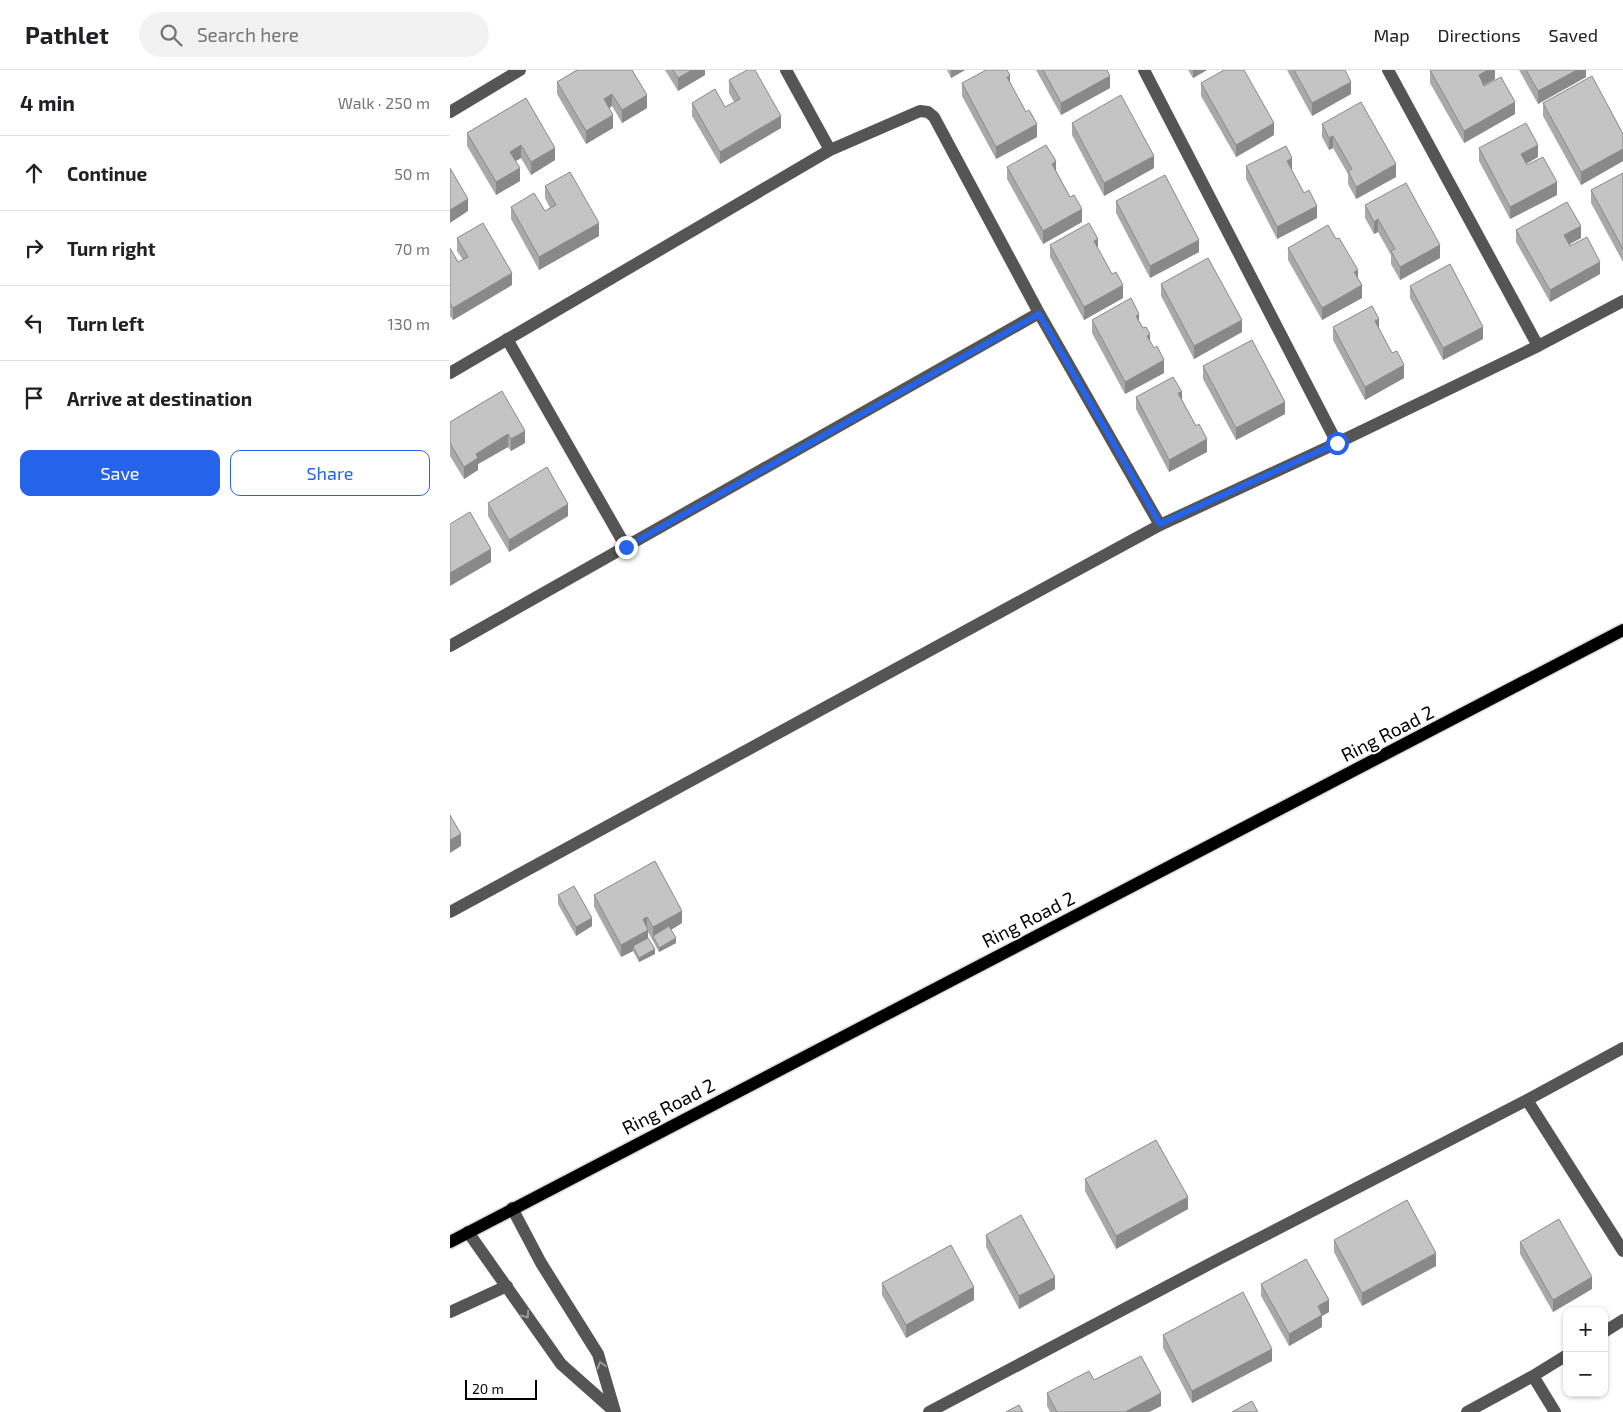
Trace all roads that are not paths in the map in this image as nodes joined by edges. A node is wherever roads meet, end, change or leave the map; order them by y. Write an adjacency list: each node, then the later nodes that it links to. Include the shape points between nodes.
1 (520, 70): 5 (street)
2 (786, 70): 6 (street)
3 (1144, 70): 12 (street)
4 (1388, 70): 10 (street)
5 (450, 112)
6 (830, 150): 8 (street, via 920,110 934,116); 9 (street)
7 (1623, 301): 10 (street)
8 (1039, 314): 13 (street); 14 (street)
9 (508, 339): 11 (street); 14 (street)
10 (1538, 346): 12 (street)
11 (450, 373)
12 (1337, 443): 13 (street)
13 (1160, 524): 17 (street)
14 (626, 547): 16 (street)
15 (1623, 630): 20 (main road, Ring Road 2)
16 (450, 646)
17 (450, 912)
18 (1623, 1048): 19 (street)
19 (1528, 1100): 23 (street); 31 (street)
20 (512, 1208): 21 (main road, Ring Road 2); 30 (street, one-way to 20, via 598,1354 541,1263)
21 (468, 1232): 22 (main road, Ring Road 2); 24 (street)
22 (450, 1242)
23 (1623, 1251)
24 (507, 1286): 25 (street); 30 (street, one-way to 30, via 561,1364)
25 (450, 1312)
26 (1623, 1320): 27 (street)
27 (1608, 1329)
28 (1563, 1357): 29 (street)
29 (1532, 1376): 32 (street); 33 (street)
30 (615, 1412)
31 (930, 1412)
32 (1467, 1412)
33 (1555, 1412)

